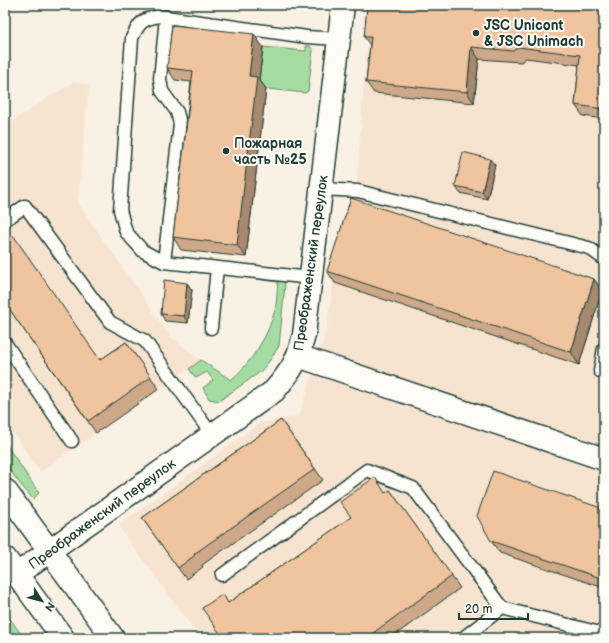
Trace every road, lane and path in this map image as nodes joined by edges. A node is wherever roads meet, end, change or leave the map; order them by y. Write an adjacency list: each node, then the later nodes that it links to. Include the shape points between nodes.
1 (343, 5): 3 (street, Преображенский переулок)
2 (166, 17): 3 (lane); 7 (lane, via 160,79 162,90 177,112 180,124); 7 (lane, via 147,18 137,27 132,38 120,210 126,232 143,251)
3 (338, 39): 4 (street, Преображенский переулок)
4 (321, 189): 6 (lane, via 358,191 589,248); 9 (street, Преображенский переулок)
5 (5, 220): 15 (lane, via 25,206 110,322 145,341)
6 (604, 259)
7 (164, 262): 8 (lane)
8 (217, 268): 9 (lane); 10 (lane)
9 (311, 278): 13 (street, Преображенский переулок, via 304,335)
10 (211, 328)
11 (5, 343): 16 (lane)
12 (604, 348): 14 (lane)
13 (298, 356): 15 (street, Преображенский переулок, via 289,374 274,391); 17 (street)
14 (600, 371)
15 (212, 435): 19 (street, Преображенский переулок)
16 (72, 441)
17 (604, 459)
18 (5, 490): 19 (street)
19 (50, 550): 20 (street, Преображенский переулок); 25 (street)
20 (11, 566): 24 (street)
21 (222, 575): 22 (lane, via 367,470 413,488)
22 (502, 608): 23 (lane); 26 (lane)
23 (604, 634)
24 (62, 638)
25 (113, 638)
26 (463, 638)

